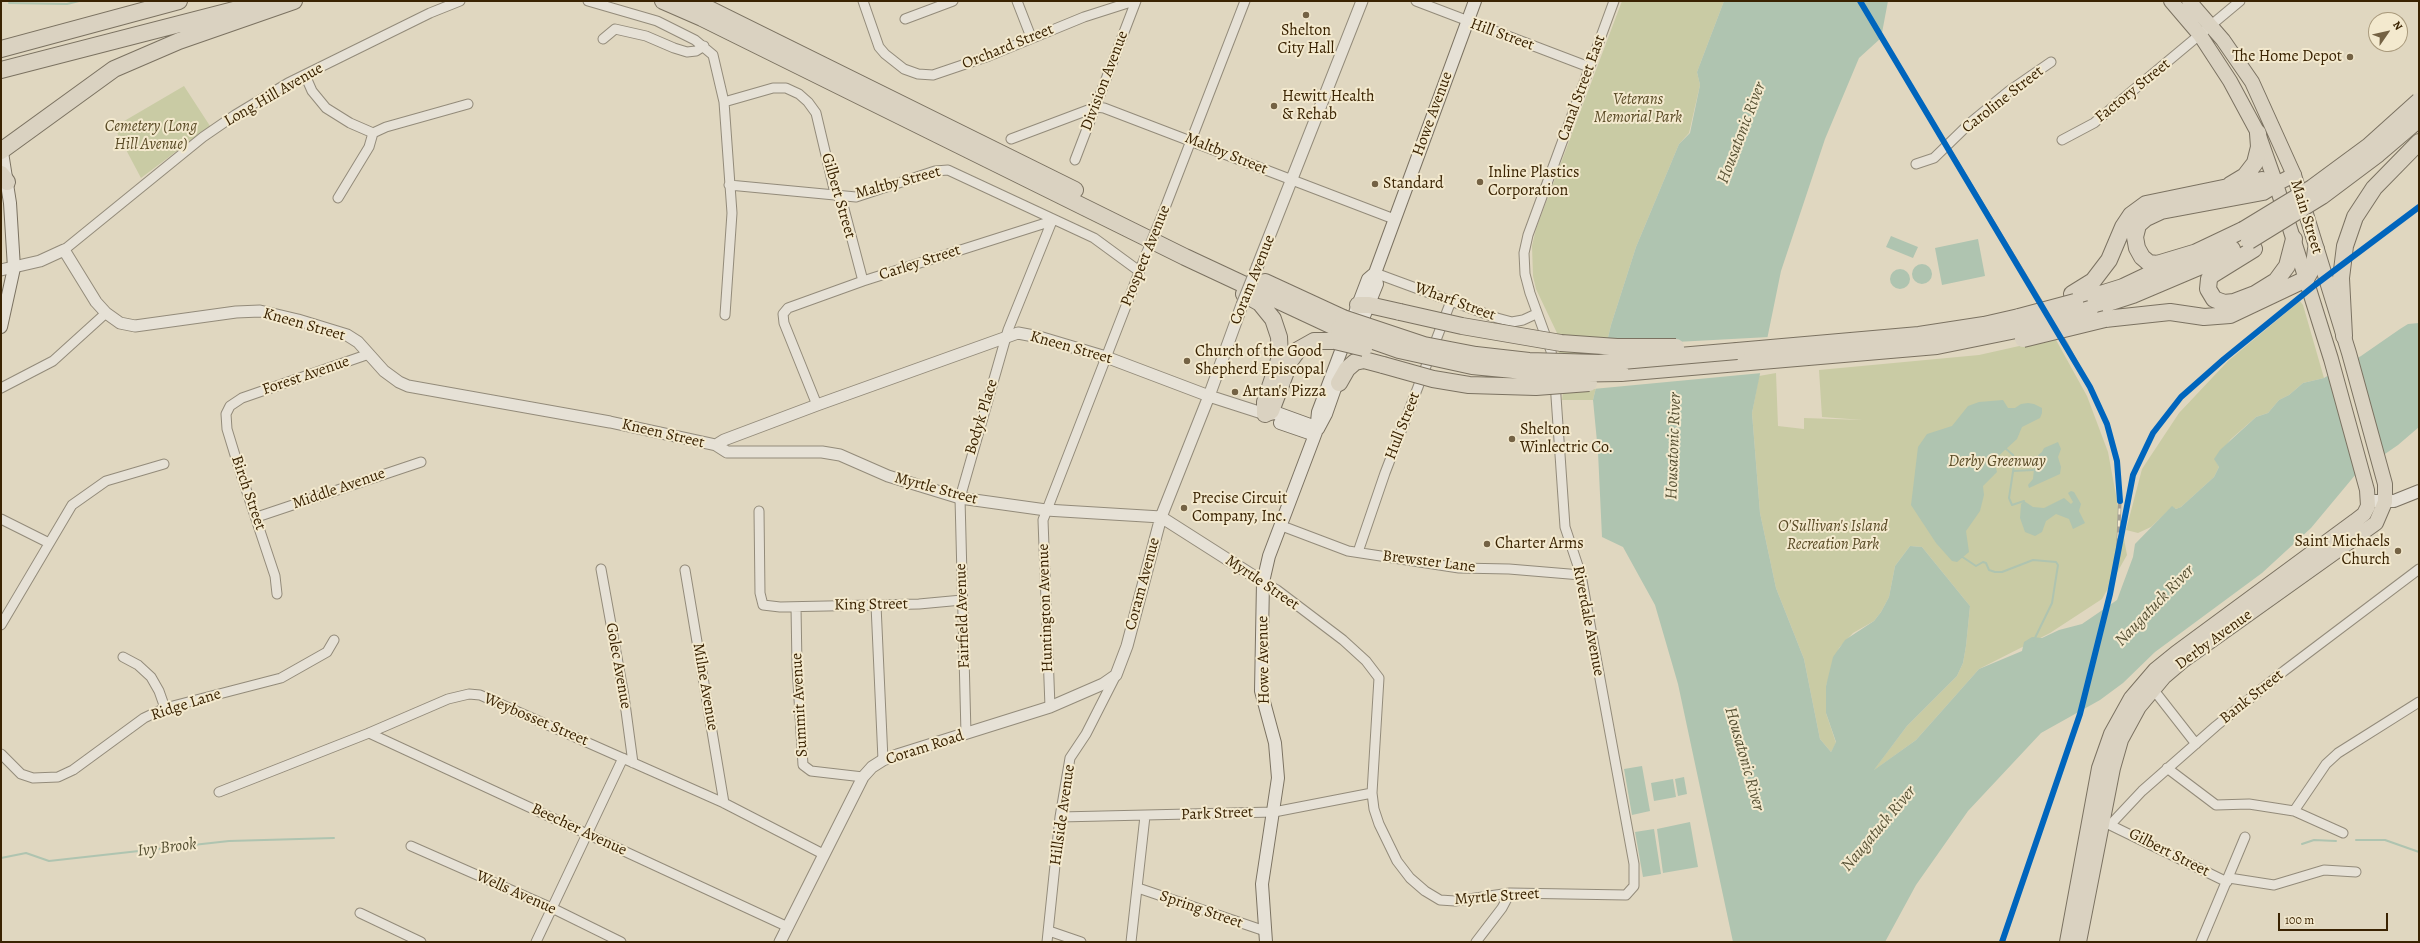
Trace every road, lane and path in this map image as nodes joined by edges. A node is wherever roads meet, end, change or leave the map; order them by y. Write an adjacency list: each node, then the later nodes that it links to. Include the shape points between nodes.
1 (179, 1): 26 (highway)
2 (266, 1): 29 (highway)
3 (294, 1): 43 (highway, via 179,41 114,69)
4 (460, 1): 30 (street, Long Hill Avenue, via 430,13)
5 (588, 1): 25 (street, via 657,21)
6 (663, 1): 61 (highway)
7 (693, 1): 76 (highway, via 1190,248)
8 (863, 1): 23 (street, Orchard Street, via 879,48 904,68 918,74 933,74 989,56)
9 (953, 1): 20 (street)
10 (1017, 1): 23 (street)
11 (1135, 1): 23 (street, Orchard Street); 34 (street, Division Avenue)
12 (1245, 1): 40 (street, Prospect Avenue)
13 (1362, 1): 48 (street, Coram Avenue)
14 (1416, 1): 21 (street, Hill Street)
15 (1475, 1): 21 (main road, Howe Avenue)
16 (1614, 1): 28 (street, Canal Street East)
17 (2171, 1): 22 (main road, Main Street)
18 (2190, 1): 22 (main road, Main Street)
19 (2240, 1): 22 (street, Factory Street)
20 (905, 19)
21 (1468, 22): 28 (street, Hill Street); 55 (main road, Howe Avenue)
22 (2206, 31): 38 (main road, Main Street); 41 (street, Factory Street, via 2094,123); 46 (main road, Main Street, via 2252,82)
23 (1031, 37)
24 (603, 39): 25 (street, via 615,29 646,36 688,52)
25 (704, 46): 32 (street, via 716,62)
26 (1, 49)
27 (2051, 62): 45 (street, Caroline Street, via 1981,114 1934,158)
28 (1589, 67): 72 (street, Canal Street East, via 1528,235 1524,253 1525,274)
29 (1, 70)
30 (305, 75): 37 (street, via 312,91 326,108); 59 (street, Long Hill Avenue, via 268,94 203,138)
31 (2419, 101): 57 (highway, bridge, via 2369,146)
32 (724, 102): 50 (street); 52 (street, Gilbert Street, via 773,88 786,88 799,94 816,113)
33 (468, 104): 37 (street)
34 (1096, 107): 39 (street); 40 (street, Maltby Street); 44 (street, Division Avenue)
35 (2419, 119): 57 (highway, bridge, via 2322,196)
36 (2419, 130): 57 (highway, via 2327,204)
37 (373, 133): 53 (street, via 369,147)
38 (2258, 133): 49 (main road, Main Street); 51 (highway, via 2259,147 2255,163 2238,181)
39 (1011, 139)
40 (1192, 140): 48 (street, Maltby Street); 64 (street, Prospect Avenue, bridge)
41 (2062, 140)
42 (2419, 142): 77 (highway, via 2374,188 2355,217 2345,246 2341,278)
43 (1, 150): 47 (main road)
44 (1075, 160)
45 (1916, 164)
46 (2294, 175): 49 (main road); 58 (main road, Main Street)
47 (4, 178): 62 (main road, via 11,210)
48 (1293, 181): 55 (street, Maltby Street); 86 (street, Coram Avenue, bridge, via 1242,305)
49 (2276, 184): 51 (highway, via 2262,180); 56 (main road, Main Street); 60 (highway, via 2263,192 2161,212 2146,218 2138,225 2135,237 2137,248 2148,262 2157,264)
50 (729, 185): 52 (street, Maltby Street); 73 (street, via 731,241)
51 (2222, 189): 68 (highway, via 2146,204 2131,214 2105,265 2093,281)
52 (836, 196): 54 (street, Maltby Street, via 856,197 935,171 948,170); 66 (street, Gilbert Street, via 842,205)
53 (338, 198)
54 (1052, 220): 64 (street, Maltby Street, via 1094,238); 66 (street, Carley Street); 78 (street)
55 (1394, 220): 65 (main road, Howe Avenue)
56 (2294, 239): 57 (highway, via 2287,266 2276,281 2255,294 2234,302 2224,303 2214,299 2208,289 2212,275); 67 (main road, Main Street)
57 (2248, 240): 60 (highway); 75 (highway, bridge, via 2199,267 2133,295)
58 (2316, 249): 67 (highway, via 2314,265); 77 (main road, Main Street)
59 (64, 250): 62 (street, Long Hill Avenue, via 40,261); 71 (street, Kneen Street)
60 (2197, 252): 68 (highway, via 2123,287)
61 (1185, 257): 76 (highway); 89 (highway, via 1260,303 1273,319 1279,337 1280,357 1265,402)
62 (14, 268): 63 (street, Long Hill Avenue); 74 (main road)
63 (1, 270)
64 (1138, 270): 82 (street, Prospect Avenue)
65 (1375, 273): 69 (street, Wharf Street); 70 (main road, Howe Avenue, via 1377,284)
66 (863, 281): 88 (street, Carley Street, via 788,308 783,314 784,323)
67 (2306, 281): 75 (highway, bridge, via 2230,315 2204,317 2170,312); 96 (main road, Main Street, via 2332,364)
68 (2074, 298): 75 (highway, bridge)
69 (1451, 301): 72 (street, Wharf Street, via 1512,322); 105 (street, Hull Street)
70 (1363, 305): 80 (highway, bridge, via 1561,343); 84 (main road, Howe Avenue); 90 (main road, Howe Avenue, via 1318,412)
71 (106, 313): 81 (street, Kneen Street, via 120,323 135,326 260,311 347,335); 85 (street, via 53,361)
72 (1536, 314): 109 (street, Riverdale Avenue, via 1551,351 1557,392 1565,527)
73 (724, 315)
74 (1, 327)
75 (2021, 328): 79 (highway, via 1941,332); 79 (highway, via 1979,348 1930,352)
76 (1339, 329): 80 (highway, bridge, via 1393,336 1476,355 1529,361 1599,363); 83 (highway, bridge, via 1420,362 1446,362 1534,373); 89 (highway, via 1294,354 1271,411)
77 (2344, 336): 97 (main road, Main Street, via 2385,484)
78 (1006, 337): 82 (street, Kneen Street, via 1023,334); 88 (street, Kneen Street); 95 (street, Bodyk Place)
79 (1866, 346): 80 (highway); 83 (highway)
80 (1737, 351)
81 (369, 354): 87 (street, Forest Avenue); 91 (street, Kneen Street, via 384,370 408,386 610,422)
82 (1106, 357): 86 (street, Kneen Street); 98 (street, Prospect Avenue)
83 (1621, 373): 84 (highway, bridge, via 1584,385 1488,387 1445,381 1364,360 1355,362 1347,369)
84 (1338, 383): 90 (main road, Howe Avenue)
85 (1, 388)
86 (1209, 396): 89 (street, Kneen Street); 101 (street, Coram Avenue)
87 (242, 398): 100 (street, Birch Street, via 230,406 226,414 227,429)
88 (817, 405): 91 (street, Kneen Street)
89 (1266, 414): 90 (main road, Kneen Street, via 1274,420 1309,434)
90 (1316, 432): 103 (main road, Howe Avenue)
91 (716, 445): 95 (street, Myrtle Street, via 727,452 822,452 840,455 888,476)
92 (421, 462): 100 (street, Middle Avenue)
93 (164, 464): 104 (street, via 106,481 72,504)
94 (2419, 491): 97 (main road, via 2398,500)
95 (960, 498): 98 (street, Myrtle Street); 113 (street, Fairfield Avenue)
96 (2368, 501): 97 (main road); 110 (main road, Derby Avenue, via 2363,515 2337,534)
97 (2385, 502): 110 (main road, Derby Avenue, via 2376,523)
98 (1046, 510): 101 (street, Myrtle Street); 123 (street, Huntington Avenue, via 1043,520)
99 (759, 511): 115 (street, King Street, via 761,600 763,605)
100 (257, 517): 112 (street, Birch Street)
101 (1161, 517): 111 (street, Myrtle Street); 120 (street, Coram Avenue, via 1127,646)
102 (1, 519): 104 (street)
103 (1282, 526): 105 (street, Brewster Lane, via 1348,551); 111 (main road, Howe Avenue, via 1269,556)
104 (49, 543): 116 (street)
105 (1358, 552): 109 (street, Brewster Lane, via 1459,568)
106 (601, 569): 131 (street, Golec Avenue, via 624,696)
107 (2419, 569): 127 (street, Bank Street, via 2284,671)
108 (685, 570): 136 (street, Milne Avenue)
109 (1581, 575): 151 (street, Riverdale Avenue, via 1636,876 1631,891)
110 (2288, 580): 118 (main road, Derby Avenue)
111 (1263, 582): 135 (street, Myrtle Street, via 1343,640 1366,661 1379,678); 138 (main road, Howe Avenue, via 1261,691 1278,761)
112 (278, 594)
113 (962, 600): 114 (street, King Street); 126 (street, Fairfield Avenue)
114 (876, 605): 115 (street, King Street); 130 (street)
115 (796, 607): 133 (street, Summit Avenue, via 796,666 803,765 811,771)
116 (1, 625)
117 (334, 640): 124 (street, Ridge Lane, via 327,652 281,678)
118 (2193, 648): 121 (main road, Derby Avenue); 141 (main road, Derby Avenue, via 2155,670 2131,698 2111,734 2099,768)
119 (123, 657): 124 (street, via 138,665 151,677)
120 (1116, 675): 123 (street, Coram Road, via 1103,684); 140 (street, Hillside Avenue, via 1086,734 1070,758)
121 (2153, 689): 127 (street); 141 (main road, Derby Avenue, via 2139,707 2121,740)
122 (2419, 702): 137 (street, via 2338,753 2326,764)
123 (1050, 707): 126 (street, Coram Road)
124 (164, 708): 128 (street, Ridge Lane, via 123,732 73,770 58,777 33,778 21,774)
125 (369, 733): 129 (street, Weybosset Street, via 448,699 469,694 480,695); 134 (street, Weybosset Street); 142 (street, Beecher Avenue)
126 (966, 734): 130 (street, Coram Road)
127 (2196, 744): 132 (street, Bank Street)
128 (1, 754)
129 (623, 758): 131 (street, Weybosset Street); 142 (street)
130 (883, 760): 133 (street, Coram Road)
131 (633, 763): 136 (street, Weybosset Street)
132 (2166, 768): 137 (street, via 2216,805 2256,804); 141 (street, Bank Street)
133 (864, 777): 146 (street, Coram Road)
134 (220, 792)
135 (1372, 792): 138 (street, Park Street); 150 (street, Myrtle Street, via 1379,824 1398,861 1410,878 1425,891 1440,900 1455,901)
136 (724, 804): 146 (street, Weybosset Street)
137 (2294, 811): 143 (street)
138 (1274, 812): 139 (street, Park Street); 156 (main road, Howe Avenue, via 1262,884)
139 (1145, 816): 140 (street, Park Street); 149 (street)
140 (1060, 817): 155 (street, Hillside Avenue)
141 (2102, 822): 148 (street, Gilbert Street); 165 (main road); 166 (main road)
142 (587, 833): 152 (street); 154 (street, Beecher Avenue)
143 (2343, 833)
144 (2246, 838): 148 (street)
145 (411, 846): 152 (street, Wells Avenue)
146 (823, 854): 154 (street, Coram Road)
147 (2356, 872): 148 (street, Gilbert Street, via 2324,870 2274,885)
148 (2228, 880): 167 (street)
149 (1138, 888): 156 (street, Spring Street); 163 (street)
150 (1510, 893): 151 (street, Myrtle Street); 164 (street)
151 (1618, 896)
152 (552, 908): 158 (street); 159 (street, Wells Avenue)
153 (360, 913): 157 (street)
154 (788, 927): 160 (street, Coram Road)
155 (1049, 931): 161 (street, Hillside Avenue); 162 (street)
156 (1266, 937)
157 (421, 942)
158 (536, 942)
159 (621, 942)
160 (780, 942)
161 (1047, 942)
162 (1081, 942)
163 (1131, 942)
164 (1476, 942)
165 (2067, 942)
166 (2079, 942)
167 (2201, 942)

